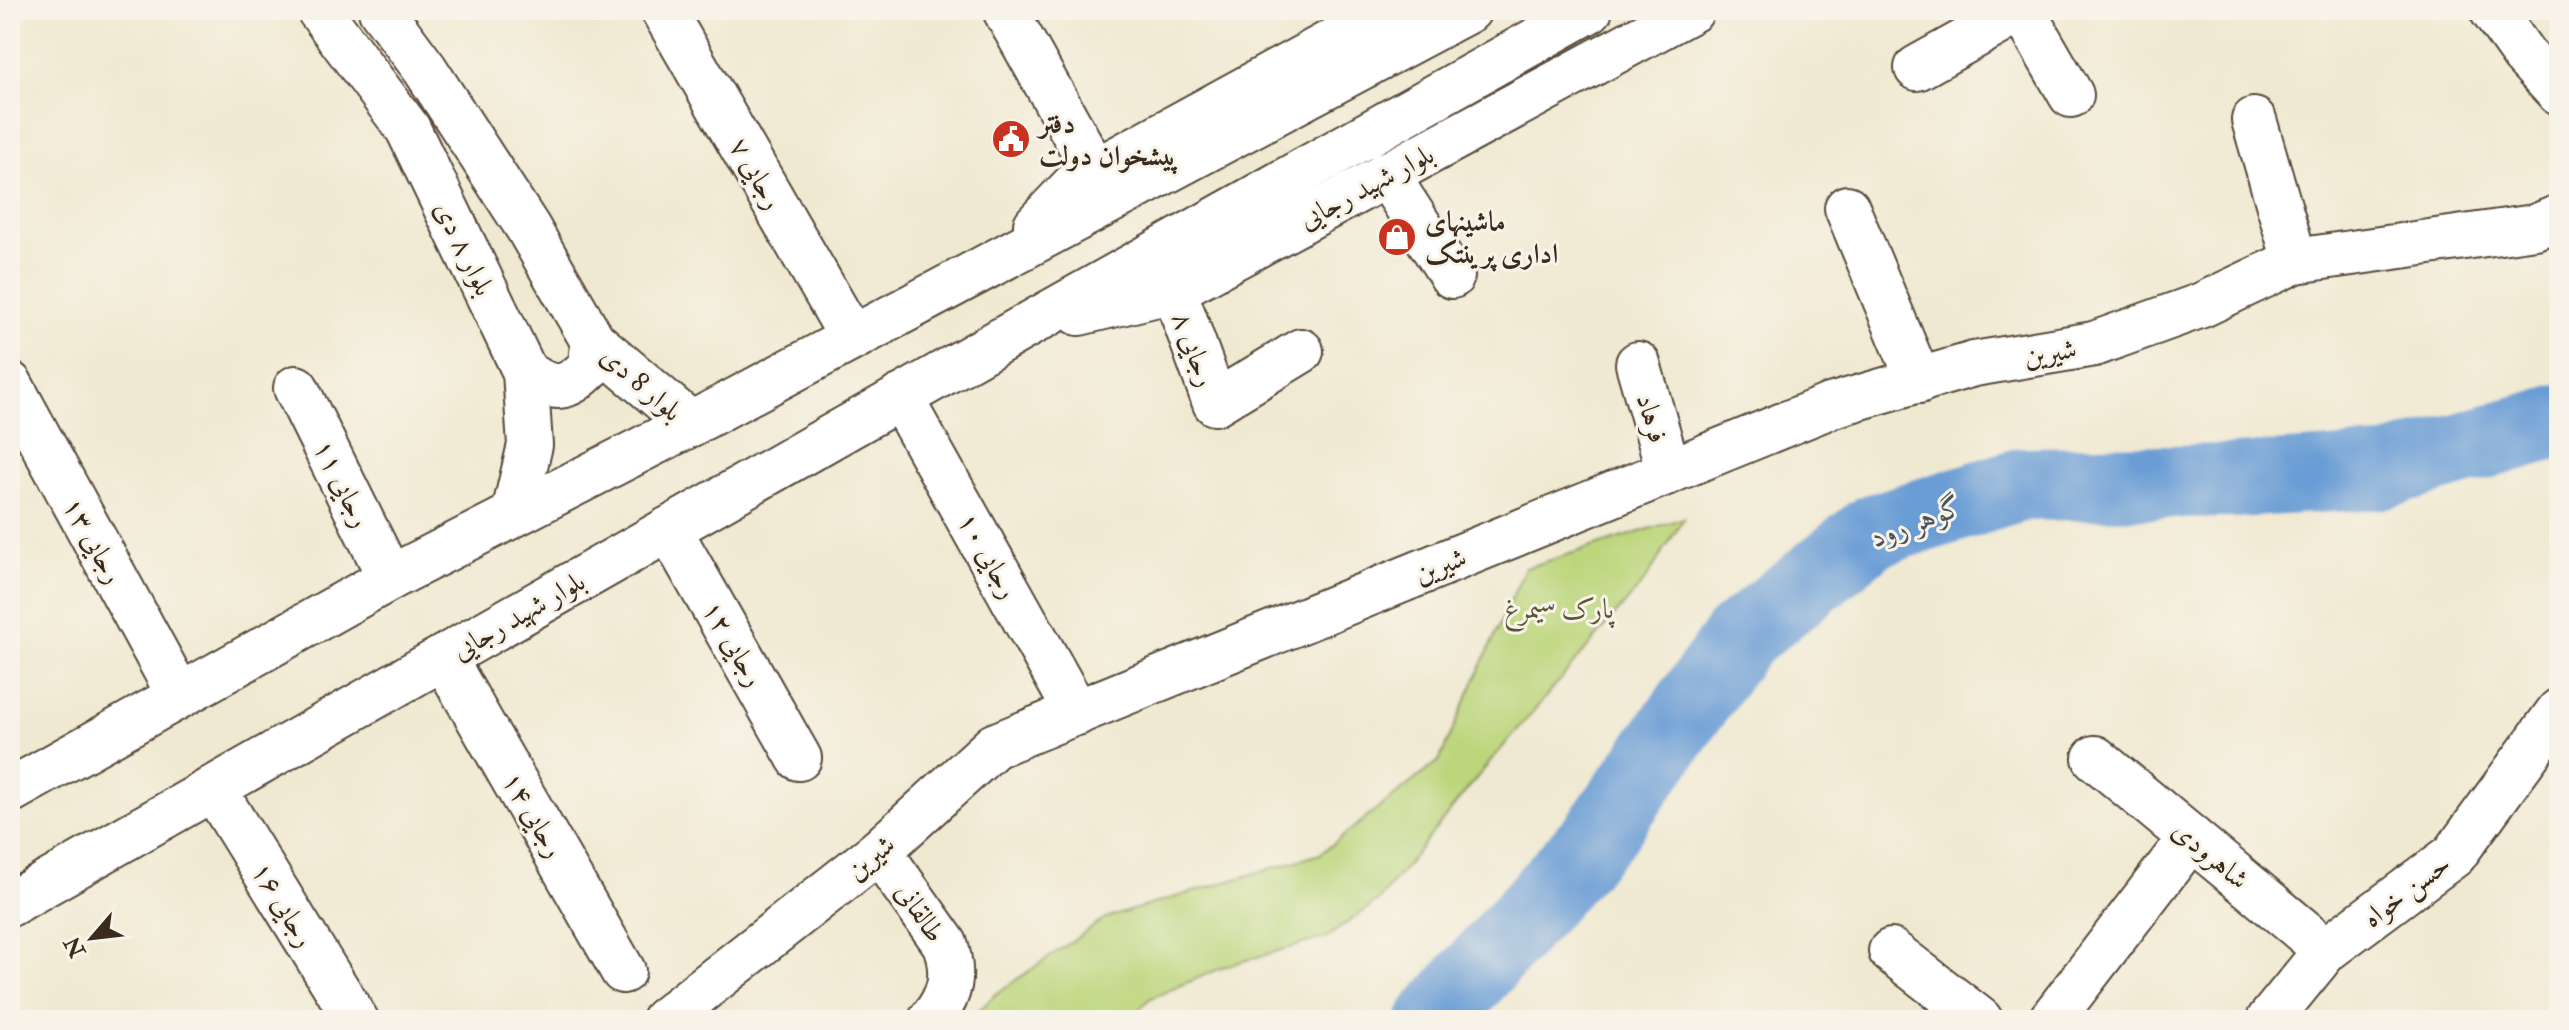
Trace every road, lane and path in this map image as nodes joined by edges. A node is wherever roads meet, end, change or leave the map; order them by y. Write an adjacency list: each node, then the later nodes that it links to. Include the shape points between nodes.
1 (319, 10): 28 (main road, بلوار ۸ دی, via 408,129)
2 (381, 10): 25 (main road, بلوار ۸ دی, via 528,228)
3 (663, 10): 24 (main road, رجایی ۷)
4 (1005, 10): 15 (main road)
5 (1469, 10): 19 (main road)
6 (1590, 10): 23 (main road, بلوار شهید رجایی)
7 (1692, 10): 16 (main road, بلوار شهید رجایی)
8 (2022, 10): 11 (main road); 13 (main road)
9 (2492, 10): 12 (main road)
10 (1375, 14): 15 (main road)
11 (1917, 68)
12 (2559, 93)
13 (2071, 95)
14 (2254, 120): 20 (main road)
15 (1095, 171): 19 (main road, via 1079,180)
16 (1386, 174): 21 (main road); 22 (main road, بلوار شهید رجایی)
17 (1847, 208): 29 (main road)
18 (2559, 217): 20 (main road, شیرین, via 2535,227)
19 (1010, 253): 24 (main road)
20 (2295, 261): 29 (main road, شیرین, via 2202,305 2094,344 1974,364)
21 (1452, 276)
22 (1174, 290): 23 (main road, بلوار شهید رجایی); 26 (main road, رجایی ۸, via 1215,403)
23 (1026, 326): 32 (main road, بلوار شهید رجایی)
24 (851, 336): 33 (main road)
25 (593, 341): 28 (main road, via 591,366 572,384 547,387); 33 (main road, بلوار 8 دی)
26 (1301, 351)
27 (1638, 364): 34 (main road, فرهاد)
28 (525, 372): 35 (main road, بلوار ۸ دی, via 530,445)
29 (1919, 381): 34 (main road, شیرین, via 1830,406)
30 (10, 384): 39 (main road, رجایی ۱۳)
31 (296, 388): 37 (main road, رجایی ۱۱)
32 (900, 397): 36 (main road, بلوار شهید رجایی); 41 (main road, رجایی ۱۰)
33 (691, 424): 35 (main road)
34 (1669, 472): 41 (main road, شیرین)
35 (514, 513): 37 (main road)
36 (669, 529): 38 (main road, بلوار شهید رجایی); 42 (main road, رجایی ۱۲)
37 (390, 578): 39 (main road)
38 (444, 658): 44 (main road, بلوار شهید رجایی); 51 (main road, رجایی ۱۴)
39 (179, 695): 45 (main road)
40 (2559, 711): 49 (main road, حسن خواه, via 2454,855)
41 (1077, 713): 47 (main road, شیرین, via 994,746)
42 (799, 758)
43 (2095, 758): 46 (main road, شاهرودی)
44 (213, 788): 48 (main road, بلوار شهید رجایی); 52 (main road, رجایی ۱۶)
45 (10, 791)
46 (2191, 838): 49 (main road, شاهرودی); 56 (main road)
47 (879, 851): 53 (main road, شیرین); 54 (main road, طالقانی, via 945,944 951,961 952,985)
48 (10, 904)
49 (2326, 950): 57 (main road, حسن خواه)
50 (1891, 951): 55 (main road)
51 (623, 971)
52 (356, 1020)
53 (664, 1020)
54 (931, 1020)
55 (1980, 1020)
56 (2051, 1020)
57 (2269, 1020)

